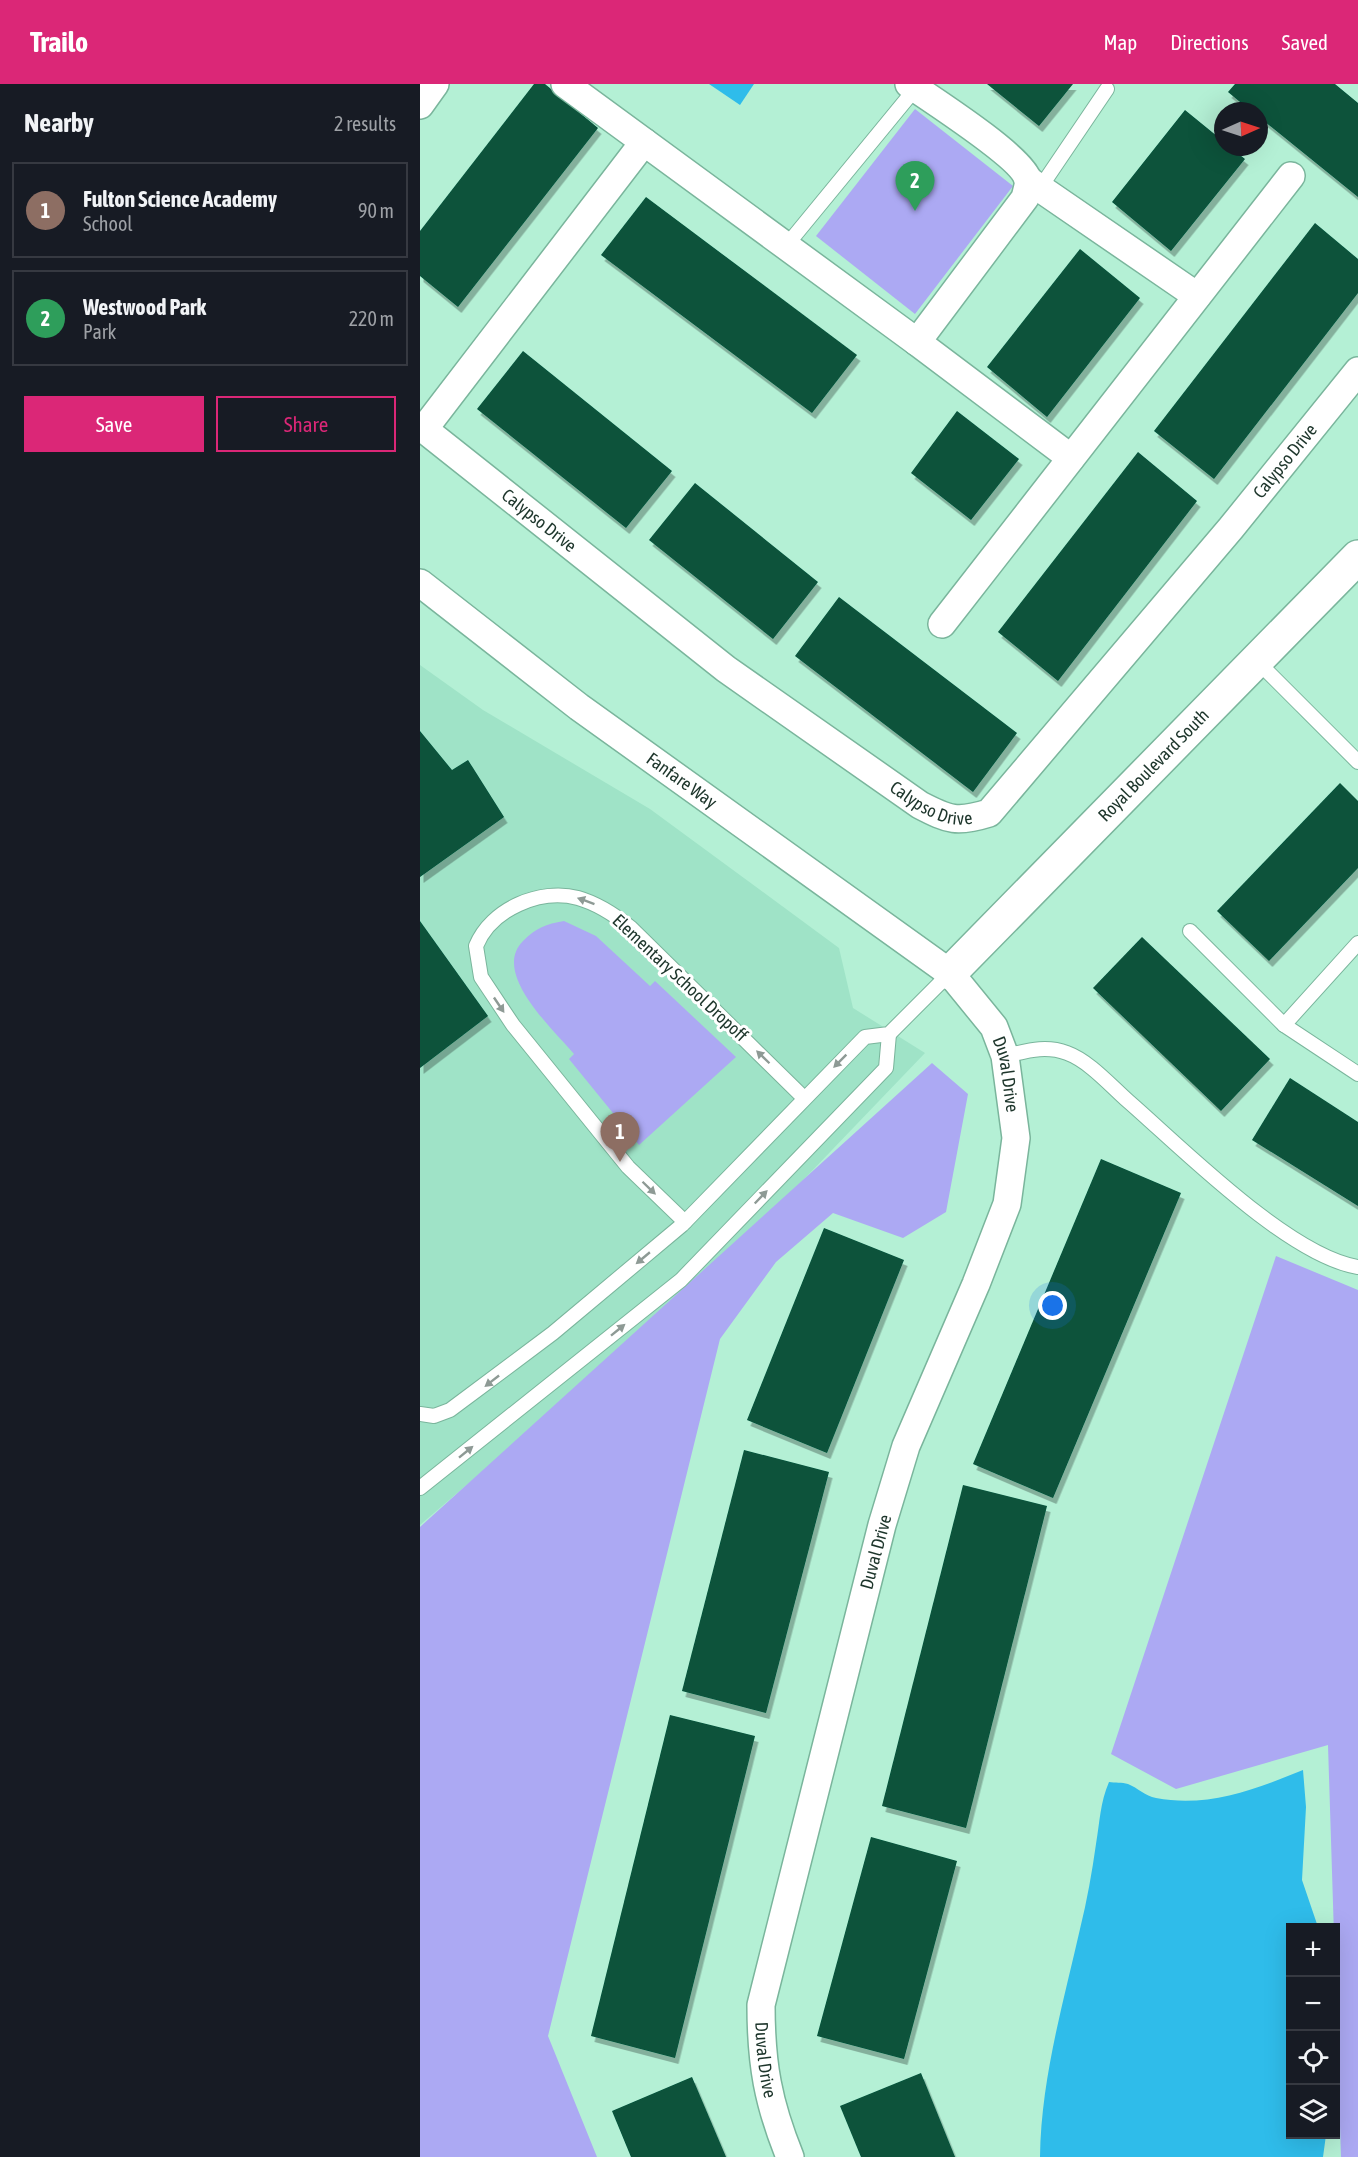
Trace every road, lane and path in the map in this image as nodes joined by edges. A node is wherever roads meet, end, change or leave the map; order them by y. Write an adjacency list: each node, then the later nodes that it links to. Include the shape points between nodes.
1 (435, 84): 5 (street)
2 (565, 84): 6 (street)
3 (912, 86): 8 (street, via 981,134); 9 (lane)
4 (1107, 89): 8 (lane)
5 (420, 105)
6 (644, 142): 9 (street); 13 (street)
7 (1291, 176): 10 (street)
8 (1034, 184): 10 (street); 11 (street)
9 (786, 246): 11 (street)
10 (1197, 296): 14 (street)
11 (917, 342): 14 (street)
12 (1358, 371): 13 (street, Calypso Drive, via 989,813 965,821 941,816 920,805 726,669)
13 (422, 427)
14 (1071, 458): 17 (street)
15 (1358, 557): 18 (street, Royal Boulevard South)
16 (420, 583): 22 (street, Fanfare Way, via 579,707)
17 (942, 624)
18 (1258, 662): 19 (lane); 22 (street, Royal Boulevard South)
19 (1358, 762)
20 (1190, 931): 23 (lane)
21 (1358, 943): 23 (lane)
22 (950, 973): 24 (lane); 25 (street, Duval Drive, via 993,1027)
23 (1284, 1025): 26 (lane)
24 (888, 1034): 27 (lane, one-way to 27, via 865,1037); 31 (lane, one-way to 24, via 681,1280 886,1068)
25 (1005, 1056): 29 (lane, via 1042,1047 1069,1054 1282,1230 1341,1265); 32 (street, Duval Drive, via 1016,1138 1007,1204 906,1446 882,1525 761,2006 761,2056 773,2116)
26 (1358, 1074)
27 (804, 1098): 28 (lane); 28 (lane, Elementary School Dropoff, one-way to 28, via 610,912 575,897 554,897 519,905 493,922 476,946 481,977 513,1025 628,1167)
28 (685, 1222): 30 (lane, one-way to 30, via 482,1388 450,1410 434,1416)
29 (1358, 1268)
30 (420, 1414)
31 (420, 1488)
32 (790, 2157)

